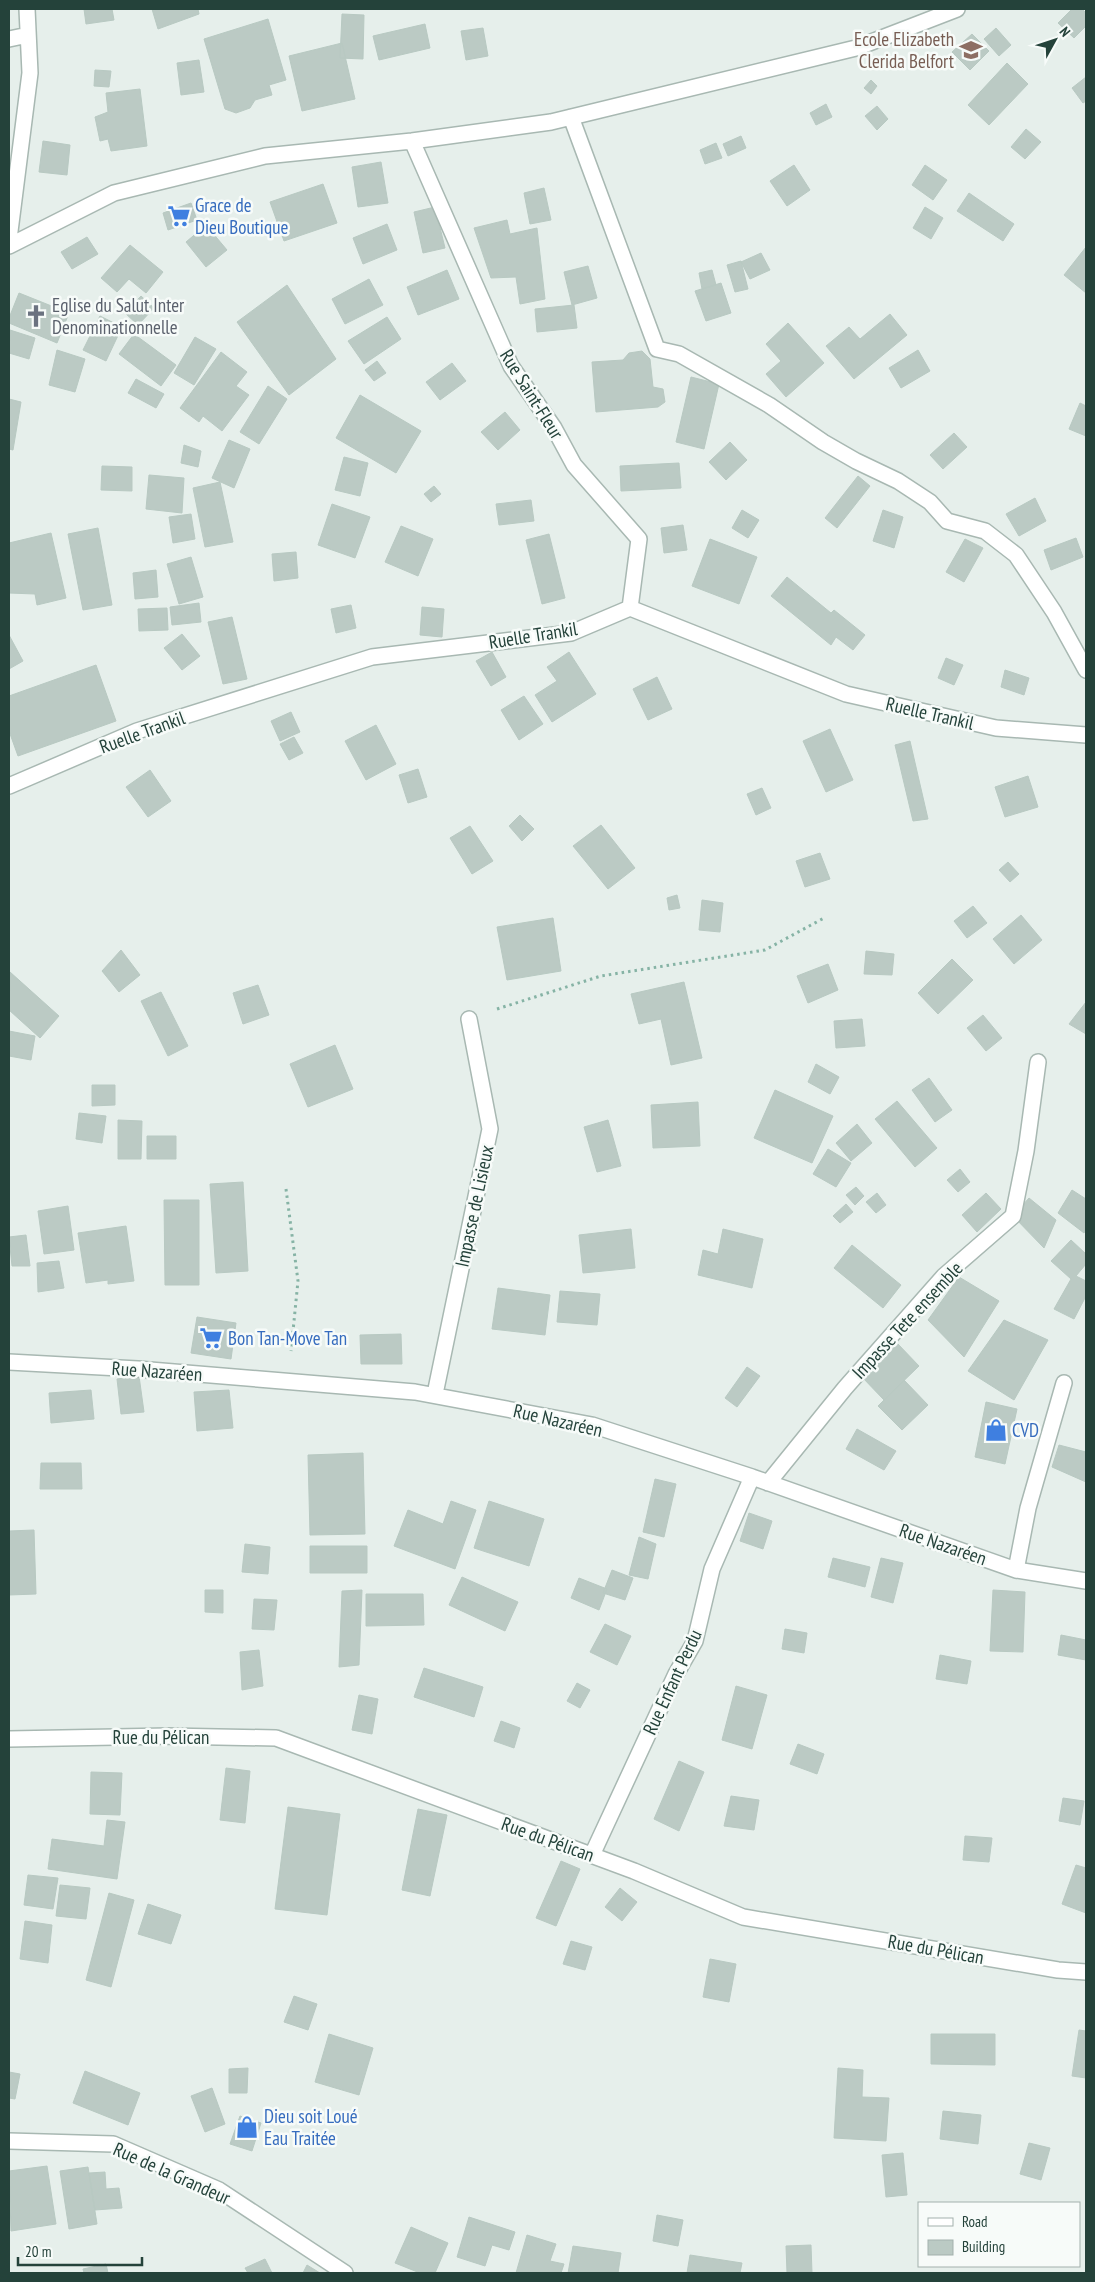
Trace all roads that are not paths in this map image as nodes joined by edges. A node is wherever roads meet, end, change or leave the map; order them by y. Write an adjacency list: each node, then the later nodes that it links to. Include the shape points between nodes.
1 (27, 9): 3 (street)
2 (957, 9): 5 (street, via 856,48)
3 (28, 35): 4 (street); 7 (street, via 30,73)
4 (9, 39)
5 (571, 117): 6 (street); 10 (street, via 657,349 679,354 769,405 840,451 898,481 930,502 947,521 985,531 1016,555 1054,612)
6 (412, 141): 8 (street, via 265,156 114,193); 9 (street, Rue Saint-Fleur, via 510,366 554,428 574,465 639,539)
7 (9, 239)
8 (9, 246)
9 (630, 608): 11 (street, Ruelle Trankil, via 846,694 996,728); 12 (street, Ruelle Trankil, via 571,633 372,657 137,731)
10 (1086, 670)
11 (1086, 734)
12 (9, 786)
13 (468, 1019): 17 (street, Impasse de Lisieux, via 490,1129)
14 (1038, 1062): 19 (street, Impasse Tete ensemble, via 1014,1216 944,1276 845,1388)
15 (9, 1362): 17 (street, Rue Nazaréen, via 138,1369)
16 (1064, 1383): 20 (street, via 1028,1508)
17 (435, 1394): 18 (street, Rue Nazaréen, via 592,1425)
18 (752, 1477): 19 (street, Rue Nazaréen); 23 (street, Rue Enfant Perdu, via 712,1569 695,1641 676,1674)
19 (768, 1483): 20 (street, Rue Nazaréen)
20 (1016, 1570): 21 (street, Rue Nazaréen)
21 (1086, 1581)
22 (9, 1739): 23 (street, Rue du Pélican, via 276,1738)
23 (592, 1855): 24 (street, Rue du Pélican, via 743,1916 1058,1970)
24 (1086, 1972)
25 (9, 2141): 26 (street, Rue de la Grandeur, via 113,2144 219,2190)
26 (345, 2273)

